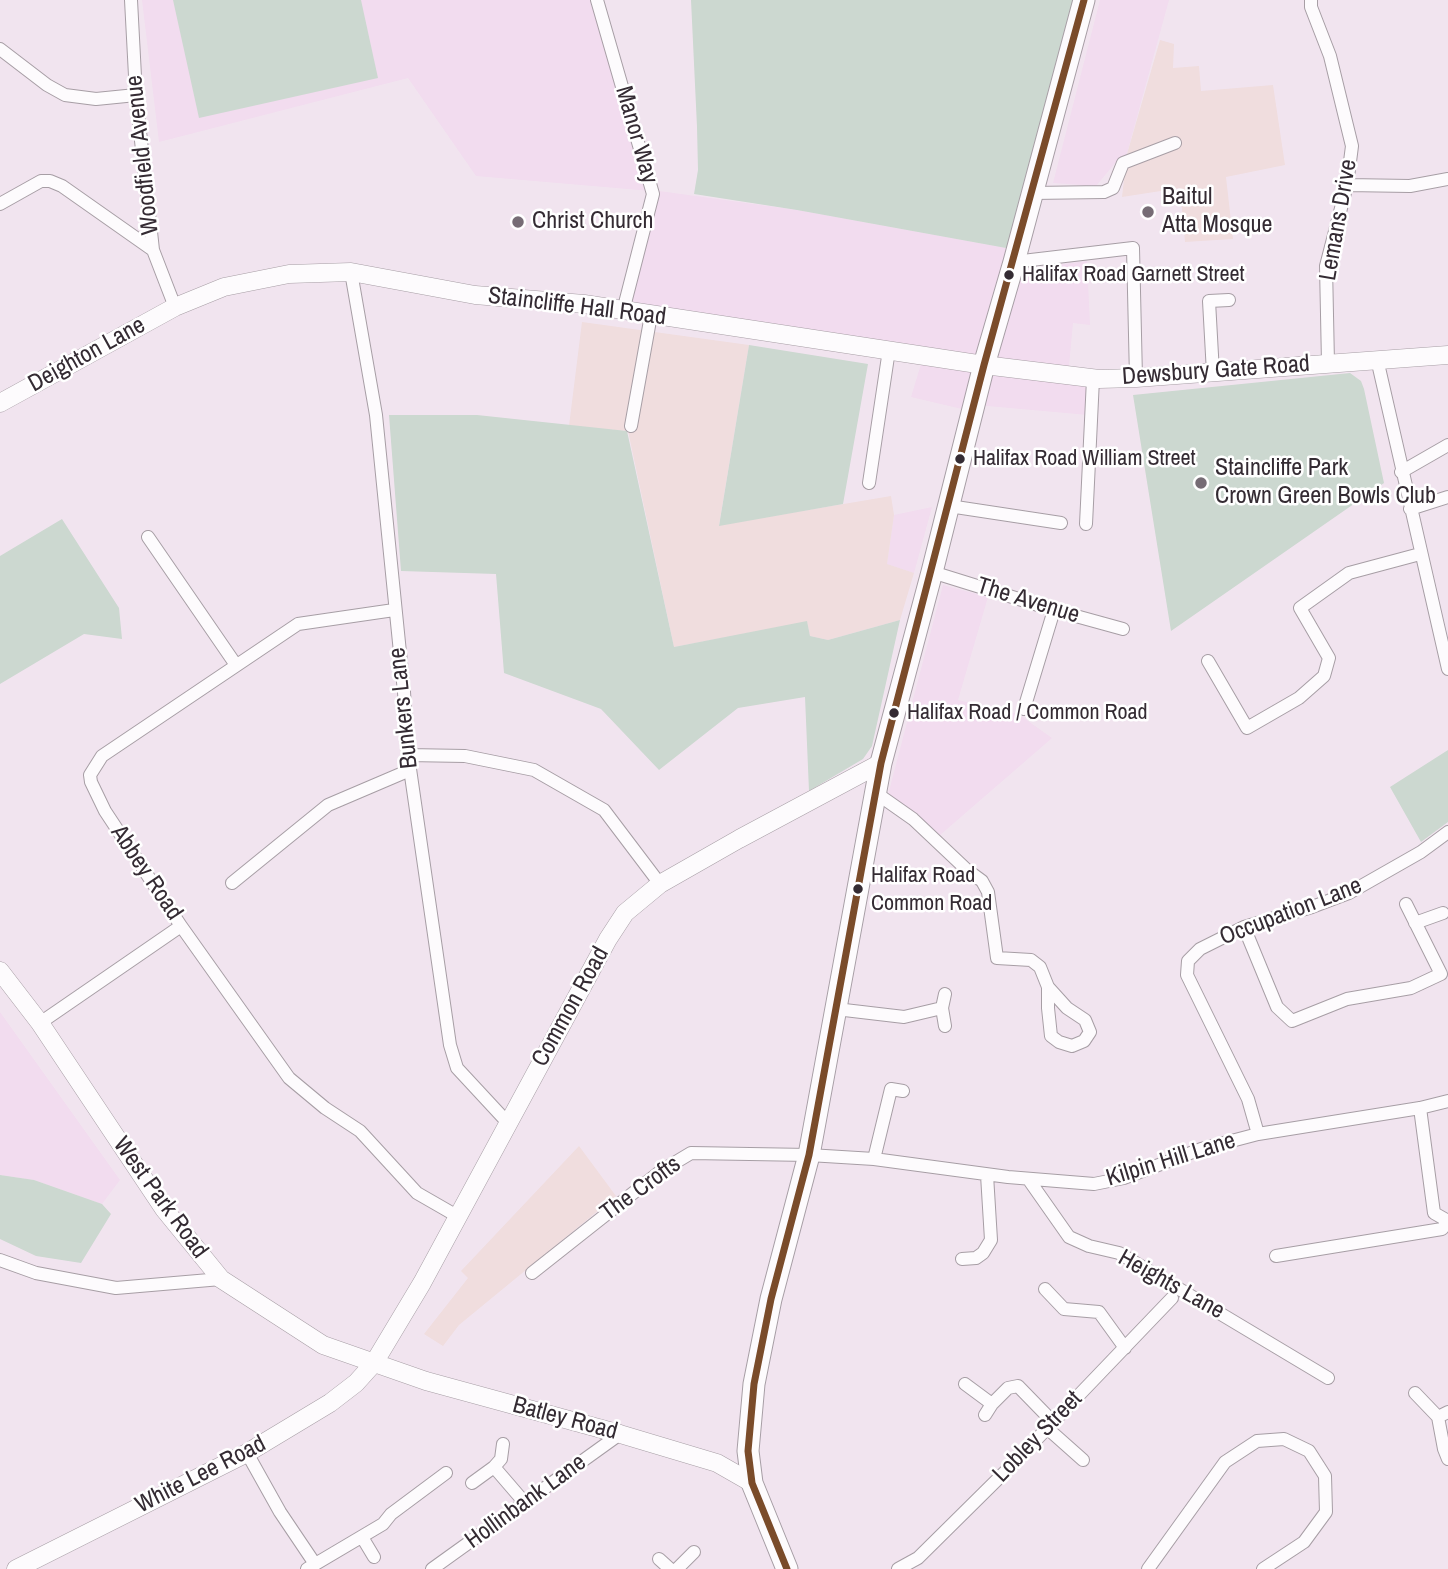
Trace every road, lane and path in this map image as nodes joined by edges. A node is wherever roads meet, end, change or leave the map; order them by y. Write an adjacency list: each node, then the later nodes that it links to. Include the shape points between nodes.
1 (131, 0): 6 (street, Woodfield Avenue)
2 (597, 0): 17 (street, Manor Way, via 653,194)
3 (1084, 0): 10 (main road)
4 (1311, 0): 9 (street, Lemans Drive, via 1352,146)
5 (0, 49): 6 (street, via 65,95 96,99)
6 (136, 95): 12 (street, Woodfield Avenue)
7 (1175, 144): 10 (street, via 1123,163 1113,188 1104,192)
8 (1448, 179): 9 (street, via 1410,186)
9 (1347, 186): 22 (street, Lemans Drive, via 1326,266)
10 (1032, 193): 13 (main road)
11 (0, 204): 12 (street, via 41,181 50,181)
12 (153, 250): 16 (street, Woodfield Avenue)
13 (1014, 262): 23 (main road); 25 (street, via 1132,248)
14 (351, 272): 16 (street, Staincliffe Hall Road, via 289,274 224,287); 17 (street, Staincliffe Hall Road, via 475,295); 40 (street, Bunkers Lane, via 376,415)
15 (1229, 300): 24 (street, via 1209,301)
16 (175, 307): 27 (street, Deighton Lane)
17 (623, 311): 18 (street, Staincliffe Hall Road)
18 (651, 314): 19 (street, Staincliffe Hall Road); 28 (street)
19 (889, 350): 23 (street, Staincliffe Hall Road); 31 (street)
20 (1448, 355): 21 (street, Dewsbury Gate Road)
21 (1377, 359): 22 (street, Dewsbury Gate Road); 30 (street)
22 (1328, 363): 24 (street, Dewsbury Gate Road)
23 (984, 365): 26 (street, Dewsbury Gate Road); 33 (main road)
24 (1213, 373): 25 (street, Dewsbury Gate Road)
25 (1136, 378): 26 (street, Dewsbury Gate Road)
26 (1093, 379): 36 (street)
27 (0, 403)
28 (631, 426)
29 (1448, 445): 30 (street)
30 (1401, 472): 34 (street)
31 (869, 483)
32 (1448, 497): 34 (street)
33 (949, 506): 35 (street); 39 (main road)
34 (1410, 509): 38 (street)
35 (1060, 523)
36 (1086, 524)
37 (148, 537): 44 (street)
38 (1420, 554): 43 (street, via 1349,573 1300,608 1329,658 1324,676 1299,698 1247,728); 45 (street)
39 (932, 572): 41 (street, The Avenue); 48 (main road)
40 (394, 610): 44 (street, Abbey Road, via 298,624); 47 (street, Bunkers Lane)
41 (1054, 610): 42 (street, The Avenue); 46 (street)
42 (1124, 628)
43 (1208, 661)
44 (236, 665): 57 (street, Abbey Road, via 102,756 90,775 105,811)
45 (1448, 669)
46 (1024, 709)
47 (408, 755): 49 (street, Bunkers Lane); 53 (street, via 465,756 534,770 604,810)
48 (881, 763): 50 (main road); 53 (street, Common Road)
49 (410, 770): 52 (street, via 328,805); 70 (street, Bunkers Lane, via 450,1045 457,1068)
50 (876, 793): 61 (street, via 913,819 982,881 988,892 996,958 1031,960 1041,967); 64 (main road)
51 (1448, 832): 58 (street, Occupation Lane, via 1349,893)
52 (232, 883)
53 (660, 884): 70 (street, Common Road, via 625,913 607,939)
54 (1406, 904): 56 (street)
55 (1443, 913): 56 (street)
56 (1415, 923): 60 (street)
57 (181, 926): 65 (street); 76 (street, Abbey Road, via 289,1078 360,1130 417,1193)
58 (1244, 927): 60 (street, via 1277,1007 1292,1021 1347,999 1411,988); 71 (street, Occupation Lane, via 1199,949 1188,961 1187,975 1248,1099)
59 (0, 971): 65 (street, West Park Road)
60 (1445, 973)
61 (1048, 987): 61 (street, via 1051,1036 1072,1046 1084,1041 1090,1032 1085,1020)
62 (945, 993): 63 (street)
63 (943, 1008): 64 (street, via 904,1017); 66 (street)
64 (836, 1009): 72 (main road)
65 (40, 1023): 82 (street, West Park Road, via 164,1209)
66 (946, 1026)
67 (904, 1091): 73 (street, via 891,1088)
68 (1448, 1101): 69 (street, Kilpin Hill Lane)
69 (1420, 1108): 71 (street, Kilpin Hill Lane); 77 (street, via 1434,1213)
70 (508, 1122): 76 (street, Common Road)
71 (1258, 1133): 75 (street, Kilpin Hill Lane, via 1124,1178 1094,1184)
72 (809, 1155): 73 (street, Kilpin Hill Lane); 81 (street, The Crofts, via 691,1153 661,1171); 100 (main road, via 754,1384 748,1451)
73 (874, 1159): 74 (street, Kilpin Hill Lane)
74 (987, 1175): 75 (street, Kilpin Hill Lane); 79 (street, via 991,1240 976,1258)
75 (1029, 1180): 87 (street, Heights Lane, via 1069,1237 1119,1253)
76 (457, 1216): 86 (street, Common Road)
77 (1448, 1222): 78 (street, via 1442,1229)
78 (1276, 1256)
79 (962, 1259)
80 (0, 1260): 82 (street, via 36,1273 116,1288)
81 (532, 1273)
82 (220, 1279): 86 (street, West Park Road, via 323,1345)
83 (1045, 1289): 85 (street, via 1064,1308 1098,1312)
84 (1172, 1298): 85 (street, Lobley Street)
85 (1125, 1348): 91 (street, Lobley Street)
86 (374, 1363): 92 (street, Batley Road); 94 (street, White Lee Road, via 330,1403)
87 (1328, 1378)
88 (965, 1384): 91 (street, via 988,1410 1008,1388 1018,1386)
89 (1415, 1393): 90 (street)
90 (1443, 1415): 95 (street)
91 (1050, 1425): 96 (street); 112 (street, Lobley Street, via 918,1558)
92 (620, 1433): 100 (street, Batley Road, via 717,1463); 101 (street, Hollinbank Lane)
93 (503, 1444): 97 (street, via 501,1459)
94 (247, 1453): 106 (street); 107 (street, White Lee Road)
95 (1448, 1459)
96 (1083, 1460)
97 (494, 1467): 99 (street); 101 (street)
98 (446, 1473): 102 (street)
99 (471, 1483)
100 (752, 1483): 111 (main road)
101 (524, 1503): 108 (street, Hollinbank Lane)
102 (362, 1537): 104 (street); 106 (street)
103 (694, 1552): 110 (street)
104 (374, 1557)
105 (659, 1559): 109 (street)
106 (311, 1567)
107 (16, 1569)
108 (432, 1569)
109 (670, 1569)
110 (677, 1569)
111 (787, 1569)
112 (898, 1569)
113 (1148, 1569): 114 (street, via 1225,1462 1257,1441 1284,1439 1309,1451 1325,1476 1326,1512 1304,1542)
114 (1263, 1569)

